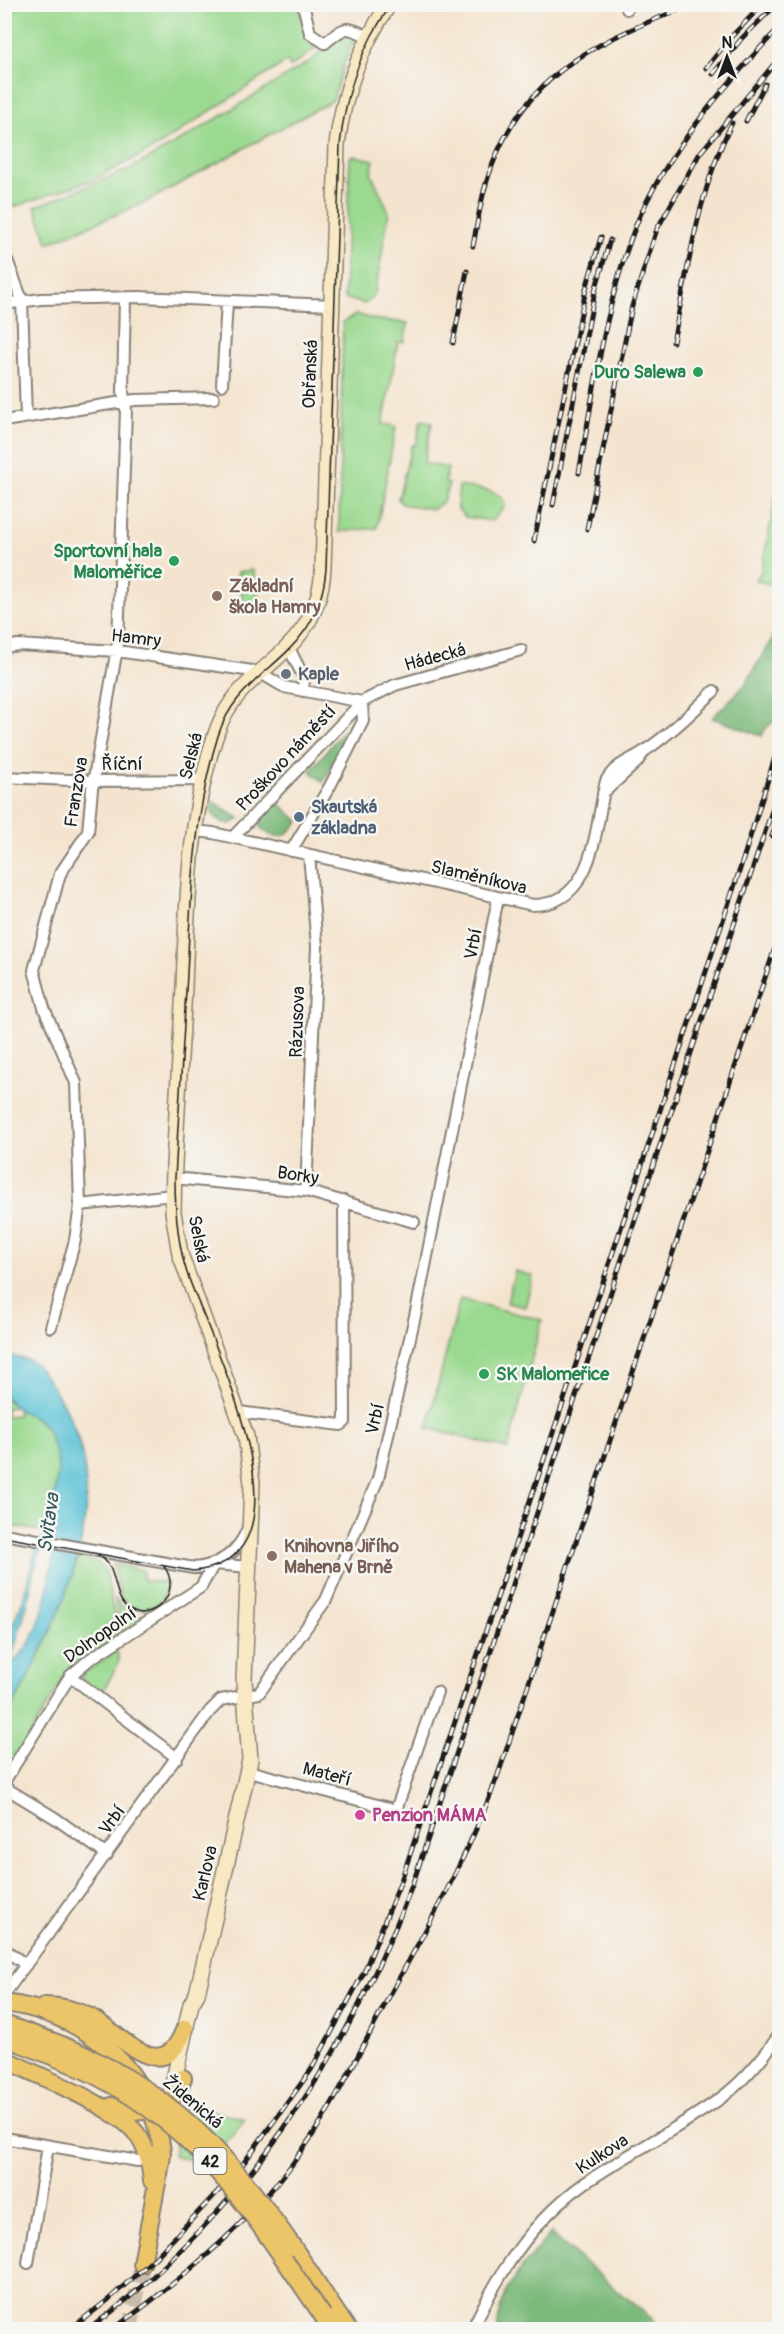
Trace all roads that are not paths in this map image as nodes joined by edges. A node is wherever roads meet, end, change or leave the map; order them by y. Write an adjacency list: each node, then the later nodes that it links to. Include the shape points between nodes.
1 (303, 4): 3 (street, via 310,33 325,43 345,27)
2 (389, 4): 3 (main road, Obřanská)
3 (369, 37): 9 (main road, Obřanská, via 340,124)
4 (4, 252): 6 (street)
5 (125, 298): 6 (street); 7 (street); 12 (street, Franzova)
6 (22, 300): 8 (street); 13 (street)
7 (227, 302): 9 (street); 10 (street)
8 (4, 304)
9 (332, 305): 16 (main road, Obřanská, via 323,580 314,613)
10 (222, 385)
11 (214, 398): 12 (street)
12 (124, 402): 13 (street); 18 (street, Franzova)
13 (26, 417): 14 (street)
14 (4, 421)
15 (4, 647): 18 (street, Hamry)
16 (289, 648): 19 (main road, Obřanská); 20 (street, Proškovo náměstí, via 304,678)
17 (521, 650): 22 (street, Hádecká, via 395,685)
18 (117, 651): 19 (street, Hamry); 26 (street, Franzova)
19 (262, 672): 20 (street, Proškovo náměstí, via 284,687); 23 (main road, Obřanská, via 242,690)
20 (303, 691): 22 (street, Proškovo náměstí)
21 (714, 691): 31 (street, Slaměníkova, via 603,793 588,862 574,889 543,905)
22 (362, 702): 28 (street, Proškovo náměstí); 29 (street, Proškovo náměstí, via 363,721)
23 (222, 718): 25 (main road, Selská)
24 (4, 777): 26 (street, Říční)
25 (205, 780): 26 (street, Říční); 27 (main road, Selská)
26 (93, 781): 36 (street, Franzova, via 88,832 60,874 53,892 34,977 76,1083)
27 (195, 831): 28 (street, Proškovo náměstí); 32 (main road, Selská)
28 (233, 837): 29 (street, Proškovo náměstí)
29 (291, 851): 30 (street, Proškovo náměstí)
30 (309, 855): 31 (street, Slaměníkova); 33 (street, Rázusova, via 317,946)
31 (498, 898): 46 (street, Vrbí, via 432,1234 376,1485 322,1607 260,1693)
32 (173, 1178): 33 (street, Borky); 34 (main road, Selská)
33 (306, 1191): 35 (street, Borky)
34 (167, 1195): 36 (street); 39 (main road, Selská, via 182,1264)
35 (345, 1202): 37 (street, Borky); 39 (street, via 345,1422 341,1425)
36 (80, 1205): 38 (street, Franzova, via 75,1240)
37 (414, 1222)
38 (51, 1327)
39 (238, 1412): 40 (main road, Selská, via 250,1459)
40 (250, 1523): 42 (street, Dolnopolní, via 234,1551); 43 (main road, Selská)
41 (4, 1534): 42 (street, via 186,1567)
42 (214, 1564): 43 (street); 44 (street, Dolnopolní, via 201,1587)
43 (249, 1567): 46 (main road, Selská)
44 (70, 1676): 47 (street); 49 (street, Dolnopolní)
45 (437, 1692): 48 (street, Mateří, via 396,1810)
46 (245, 1697): 47 (street, Vrbí, via 221,1700); 48 (main road, Selská)
47 (177, 1758): 50 (street, Vrbí)
48 (249, 1766): 53 (main road, Karlova)
49 (4, 1784): 50 (street, Vrbí)
50 (107, 1855): 52 (street, Vrbí)
51 (4, 1949): 52 (street)
52 (26, 1965): 54 (street, Vrbí)
53 (197, 1994): 56 (main road, Karlova); 61 (main road, Karlova, via 199,2006)
54 (7, 1999): 56 (main road, via 82,2013 137,2053 148,2056 172,2049); 64 (main road, via 57,2016 92,2036 126,2069)
55 (4, 2024): 59 (main road, Židenická / 42)
56 (185, 2028): 63 (main road, Karlova)
57 (780, 2034): 74 (street, Kulkova, via 747,2075 721,2098 584,2184 544,2218 501,2274)
58 (4, 2037): 59 (main road, Židenická / 42)
59 (55, 2049): 72 (main road, Židenická / 42, bridge, via 113,2084 195,2145 251,2211); 73 (main road, Židenická / 42, bridge, via 98,2061 146,2089 204,2135 264,2204)
60 (4, 2059): 62 (main road)
61 (183, 2078): 63 (main road); 67 (main road, Karlova)
62 (68, 2091): 64 (main road, via 129,2112); 69 (main road, via 114,2114 137,2134 149,2161)
63 (169, 2102): 64 (main road); 67 (main road, Karlova)
64 (152, 2112): 67 (main road)
65 (4, 2138): 66 (street)
66 (48, 2146): 68 (street); 70 (street)
67 (162, 2153): 69 (main road, Karlova)
68 (138, 2161)
69 (154, 2199): 71 (main road, Karlova)
70 (28, 2263)
71 (142, 2264)
72 (332, 2330)
73 (348, 2330)
74 (472, 2330)

